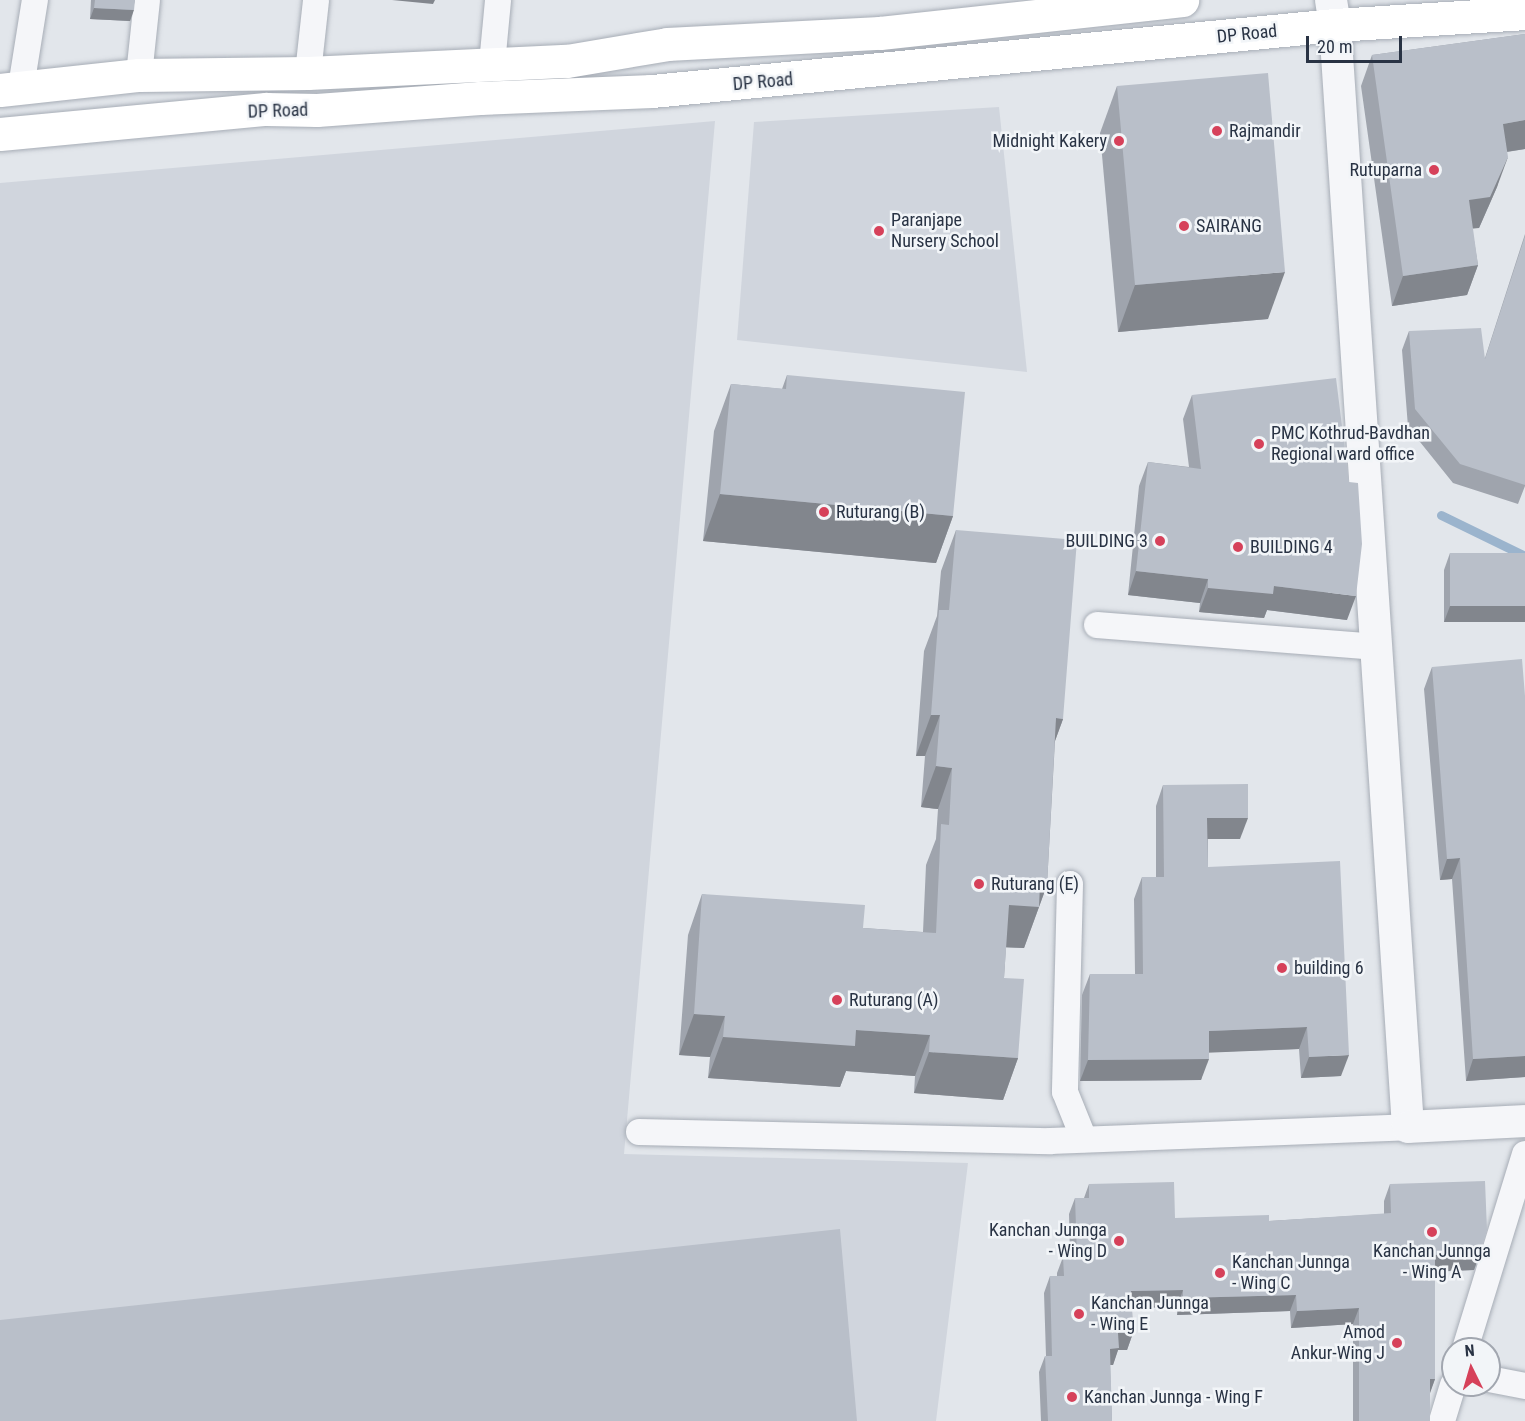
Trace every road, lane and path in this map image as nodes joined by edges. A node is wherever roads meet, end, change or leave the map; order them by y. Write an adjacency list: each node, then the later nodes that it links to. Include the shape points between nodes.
1 (35, 0): 11 (street)
2 (147, 0): 10 (street)
3 (316, 0): 9 (street)
4 (498, 0): 8 (street)
5 (1182, 0): 8 (main road, DP Road, via 880,33 667,44 567,61)
6 (1333, 13): 7 (main road, DP Road); 12 (main road, DP Road, via 652,91 317,110 267,109); 14 (street)
7 (1525, 13)
8 (492, 64): 9 (main road, DP Road)
9 (308, 73): 10 (main road, DP Road)
10 (140, 75): 11 (main road, DP Road)
11 (10, 88)
12 (0, 134)
13 (1097, 625): 14 (street)
14 (1377, 647): 17 (street)
15 (1070, 884): 19 (street, via 1065,1092)
16 (1525, 1121): 17 (street)
17 (1408, 1127): 19 (street)
18 (639, 1132): 19 (street)
19 (1083, 1139)
20 (1525, 1154): 21 (street)
21 (1469, 1337)
22 (1501, 1381): 23 (street)
23 (1525, 1386)
24 (1449, 1397): 25 (street)
25 (1442, 1421)

